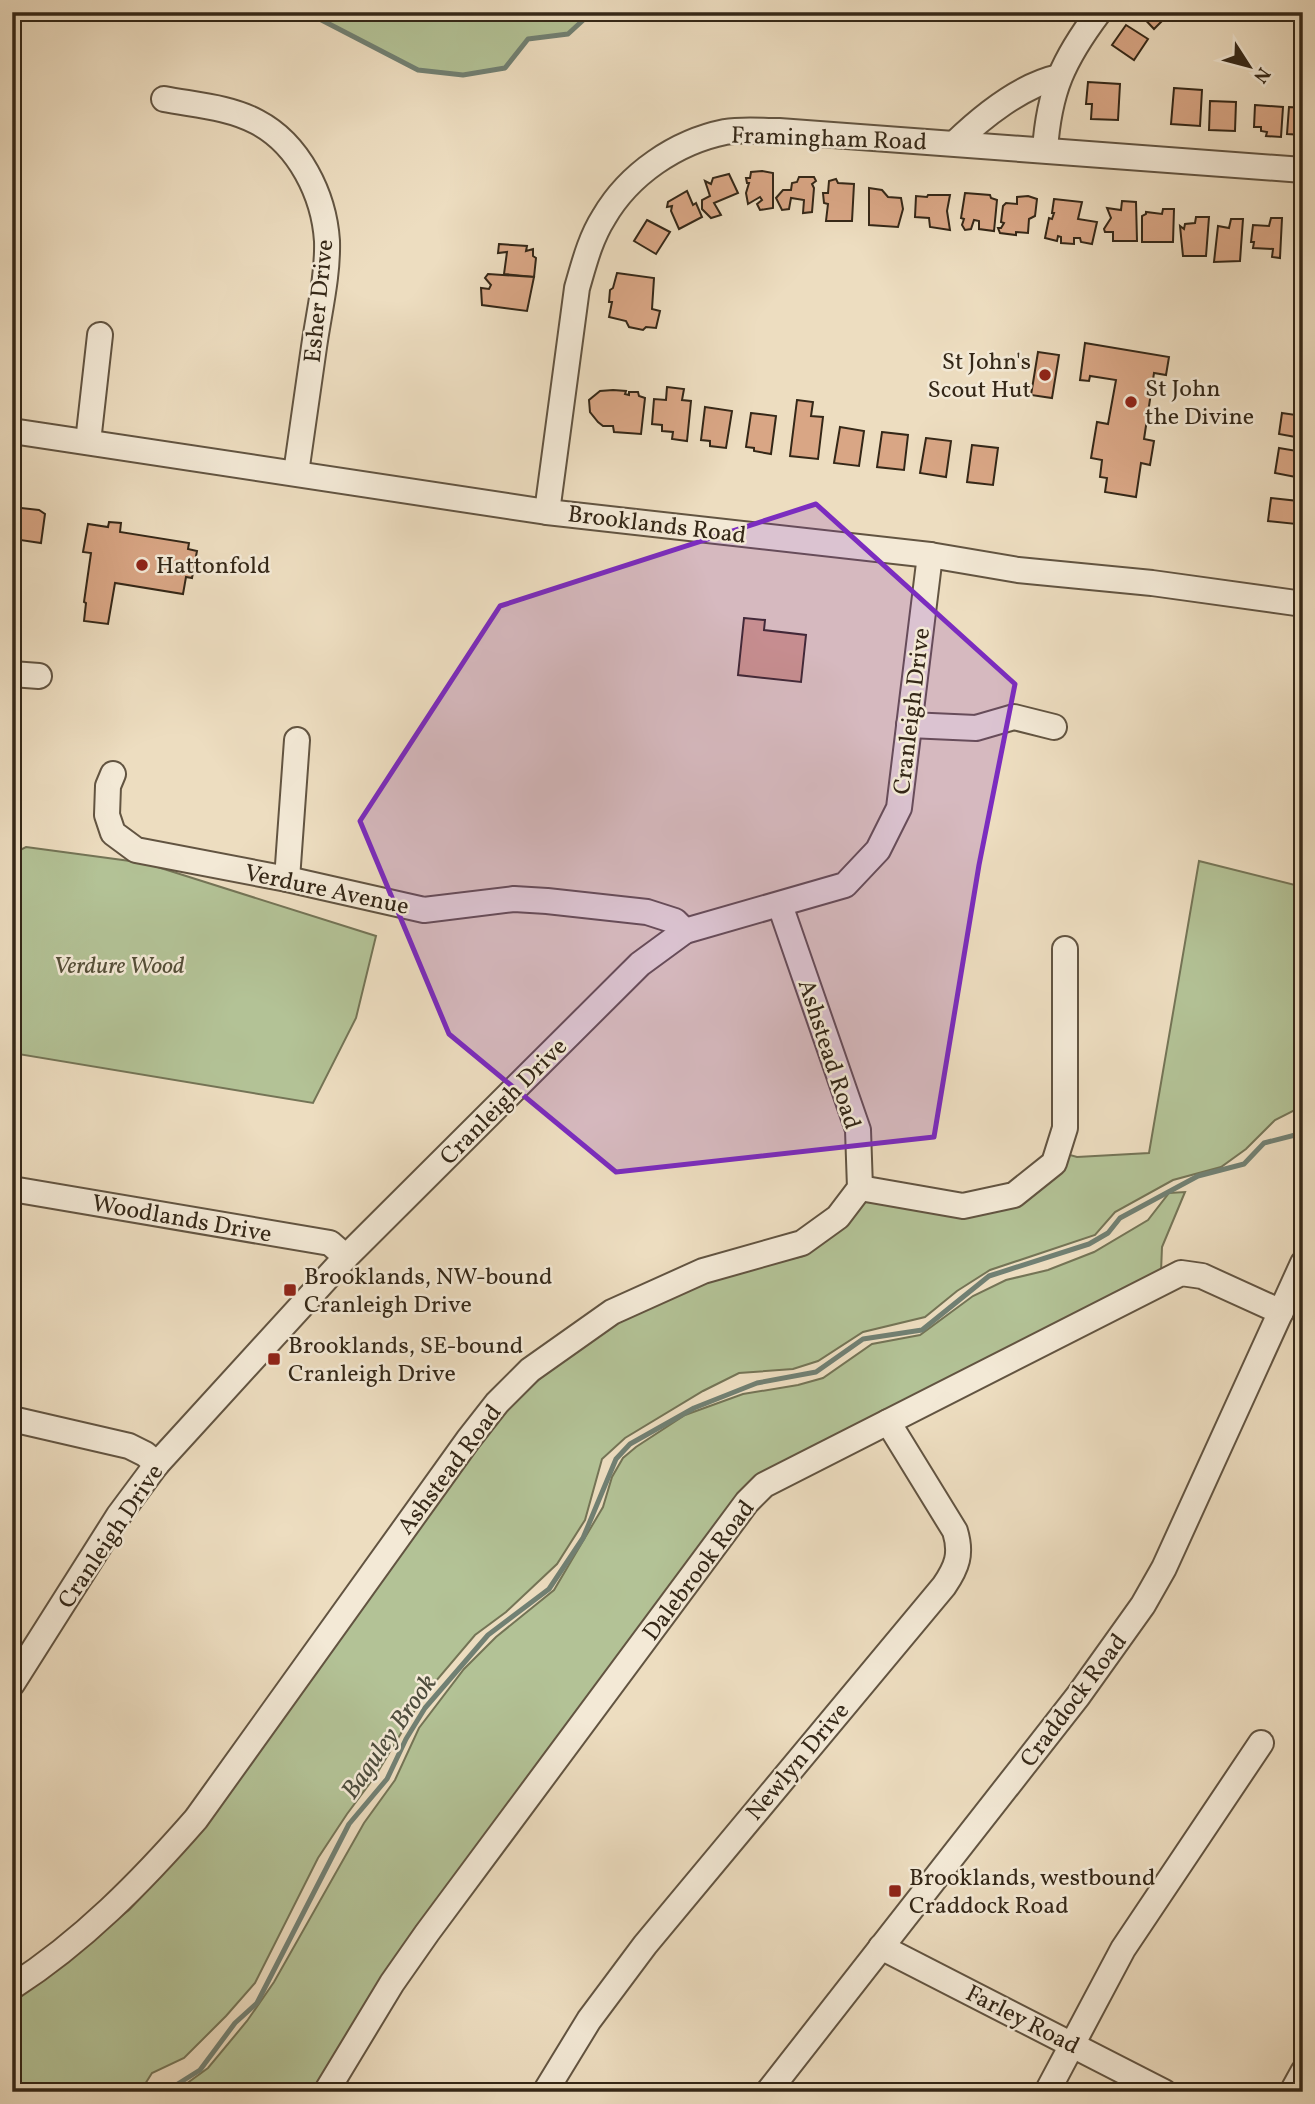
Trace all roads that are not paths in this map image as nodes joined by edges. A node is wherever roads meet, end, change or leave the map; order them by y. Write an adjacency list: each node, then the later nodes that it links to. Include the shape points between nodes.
1 (1099, 12): 2 (street)
2 (1059, 77): 4 (street, via 989,114); 5 (street)
3 (164, 99): 10 (street, Esher Drive, via 226,111 262,125 295,155 318,200 327,242 325,276)
4 (955, 143): 5 (street, Framingham Road); 11 (street, Framingham Road, via 779,131 726,132 670,153 631,181 604,217 577,288)
5 (1045, 150): 6 (street, Framingham Road)
6 (1303, 170)
7 (100, 335): 9 (street)
8 (12, 432): 9 (street, Brooklands Road)
9 (88, 442): 10 (street, Brooklands Road)
10 (296, 473): 11 (street, Brooklands Road)
11 (547, 512): 12 (street, Brooklands Road)
12 (930, 555): 13 (street, Brooklands Road); 16 (street, Cranleigh Drive)
13 (1303, 604)
14 (12, 674): 15 (street)
15 (39, 676)
16 (909, 725): 17 (street, via 976,728 1014,717); 21 (street, Cranleigh Drive, via 899,808 877,850 845,885)
17 (1054, 727)
18 (297, 740): 20 (street)
19 (113, 774): 20 (street, Verdure Avenue, via 107,815 113,833 136,850)
20 (287, 879): 22 (street, Verdure Avenue, via 424,910 514,899 646,912 675,921)
21 (780, 905): 22 (street, Cranleigh Drive); 24 (street, Ashstead Road, via 858,1130)
22 (685, 931): 26 (street, Cranleigh Drive, via 640,964)
23 (1065, 949): 24 (street, via 1065,1128 1054,1163 1014,1195 963,1206)
24 (860, 1188): 35 (street, Ashstead Road, via 838,1217 802,1243 703,1271 612,1312 530,1370 496,1403 468,1440 196,1819 147,1876 97,1922)
25 (12, 1189): 26 (street, Woodlands Drive, via 330,1243)
26 (346, 1257): 31 (street, Cranleigh Drive)
27 (1303, 1262): 28 (street, Craddock Road)
28 (1281, 1312): 30 (street, Dalebrook Road, via 1202,1276 1181,1273); 34 (street, Craddock Road, via 1143,1605 1070,1707)
29 (12, 1419): 31 (street, via 129,1446)
30 (888, 1422): 38 (street, Dalebrook Road, via 764,1485 747,1502 392,1983); 39 (street, Newlyn Drive, via 955,1531 959,1559 954,1571 645,1945 589,2020)
31 (157, 1464): 32 (street, Cranleigh Drive)
32 (12, 1684)
33 (1261, 1743): 36 (street, via 1123,1949)
34 (881, 1947): 36 (street, Farley Road); 40 (street, Craddock Road)
35 (12, 1987)
36 (1071, 2043): 41 (street); 42 (street, Farley Road)
37 (1303, 2073): 43 (street)
38 (326, 2092)
39 (545, 2092)
40 (768, 2092)
41 (1047, 2092)
42 (1164, 2092)
43 (1292, 2092)

